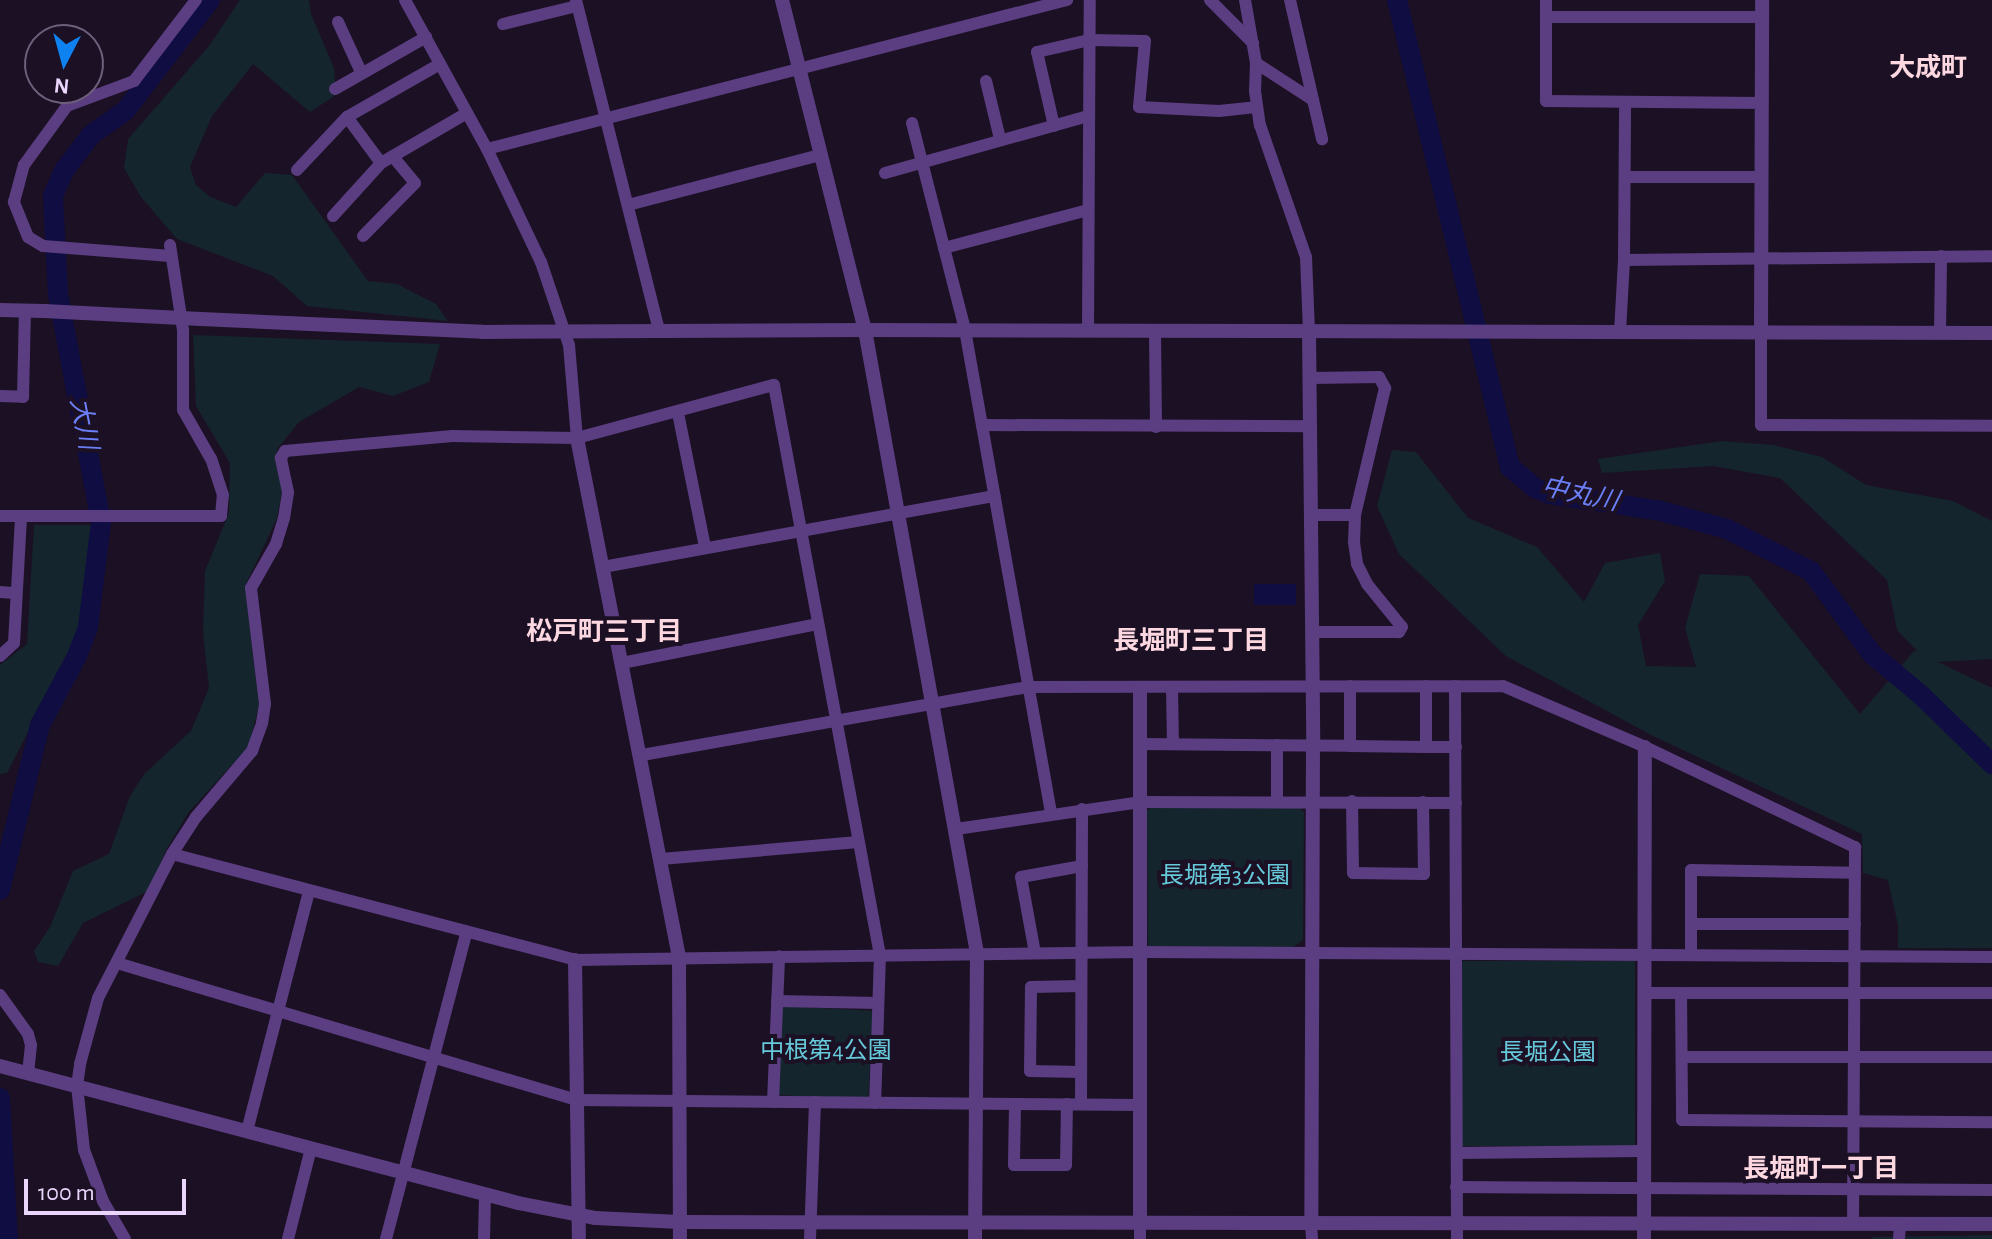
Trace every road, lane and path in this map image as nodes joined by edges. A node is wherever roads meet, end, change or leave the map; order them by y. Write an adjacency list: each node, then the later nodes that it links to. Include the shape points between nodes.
1 (196, 0): 80 (street, via 134,81 67,106 24,165 14,202 28,237 49,246 170,251 183,330 183,410 211,459 223,495 221,516)
2 (405, 0): 16 (street)
3 (782, 0): 21 (street)
4 (1067, 0): 21 (street)
5 (1090, 0): 17 (street)
6 (1210, 0): 18 (street)
7 (1245, 0): 18 (street)
8 (1290, 0): 25 (street)
9 (1546, 0): 12 (street)
10 (1762, 0): 13 (street)
11 (577, 3): 15 (street); 32 (street)
12 (1546, 17): 13 (street); 26 (street, via 1546,101)
13 (1762, 17): 27 (street)
14 (338, 22): 22 (street)
15 (503, 24)
16 (426, 37): 20 (street); 22 (street)
17 (1089, 40): 28 (street, via 1145,41 1139,107); 30 (street); 34 (street, via 1037,52)
18 (1253, 43): 19 (street)
19 (1256, 63): 25 (street); 28 (street)
20 (440, 64): 29 (street); 31 (street)
21 (799, 68): 32 (street); 38 (street)
22 (361, 72): 24 (street)
23 (986, 81): 35 (street)
24 (335, 89)
25 (1313, 100): 36 (street)
26 (1625, 103): 27 (street); 43 (street)
27 (1761, 103): 44 (street)
28 (1256, 107): 62 (street, via 1306,257)
29 (467, 113): 37 (street); 39 (street)
30 (1088, 116): 34 (street); 46 (street)
31 (347, 117): 39 (street); 41 (street)
32 (606, 119): 37 (street); 45 (street)
33 (912, 123): 40 (street)
34 (1054, 126): 35 (street)
35 (1000, 139): 40 (street)
36 (1322, 139)
37 (487, 149): 58 (street, via 541,262)
38 (820, 155): 45 (street); 56 (street)
39 (386, 160): 47 (street); 48 (street, via 415,183)
40 (921, 161): 42 (street); 49 (street)
41 (297, 170)
42 (885, 173)
43 (1626, 177): 44 (street); 53 (street)
44 (1762, 177): 52 (street)
45 (628, 205): 59 (street)
46 (1088, 210): 49 (street); 60 (street)
47 (333, 216)
48 (363, 236)
49 (944, 248): 57 (street)
50 (1941, 256): 51 (street); 52 (street); 65 (street)
51 (1992, 256)
52 (1761, 259): 53 (street); 64 (street)
53 (1624, 260): 63 (street)
54 (0, 310): 55 (street)
55 (25, 311): 58 (street, bridge, via 483,332); 68 (street, via 23,397)
56 (865, 330): 57 (street); 59 (street); 76 (street)
57 (965, 330): 60 (street); 70 (street)
58 (565, 331): 59 (street); 74 (street)
59 (659, 331)
60 (1088, 331): 61 (street)
61 (1155, 331): 62 (street); 73 (street)
62 (1309, 331): 63 (street); 67 (street)
63 (1620, 332): 64 (street)
64 (1761, 332): 65 (street); 72 (street, via 1761,425)
65 (1940, 332): 66 (street)
66 (1992, 333)
67 (1310, 378): 71 (street); 78 (street, via 1379,377 1385,388)
68 (0, 396)
69 (678, 413): 74 (street); 81 (street, via 774,385); 82 (street)
70 (982, 425): 73 (street); 75 (street)
71 (1311, 426): 73 (street); 77 (street)
72 (1992, 426)
73 (1156, 427)
74 (577, 438): 83 (street); 118 (street, via 452,436 282,453 288,480 284,518 251,588 265,704 262,723 252,751)
75 (995, 496): 76 (street); 94 (street)
76 (899, 513): 81 (street); 97 (street)
77 (1312, 515): 78 (street); 87 (street)
78 (1355, 515): 87 (street, via 1357,564 1402,627 1399,632)
79 (0, 516): 80 (street)
80 (21, 516): 85 (street)
81 (801, 529): 82 (street); 86 (street)
82 (705, 547): 83 (street)
83 (603, 567): 89 (street)
84 (0, 592): 85 (street)
85 (16, 593): 88 (street, via 14,643)
86 (818, 624): 89 (street); 98 (street)
87 (1313, 632): 90 (street)
88 (0, 656)
89 (622, 663): 107 (street)
90 (1312, 686): 91 (street); 96 (street); 102 (street)
91 (1350, 686): 92 (street); 103 (street)
92 (1426, 686): 93 (street); 104 (street)
93 (1455, 686): 105 (street); 106 (street, via 1503,686)
94 (1029, 687): 95 (street); 97 (street); 115 (street)
95 (1140, 688): 96 (street); 99 (street)
96 (1172, 688): 100 (street)
97 (933, 703): 98 (street); 116 (street)
98 (836, 722): 107 (street); 117 (street)
99 (1140, 744): 100 (street); 111 (street)
100 (1173, 744): 101 (street)
101 (1277, 745): 102 (street); 108 (street)
102 (1313, 745): 103 (street); 109 (street)
103 (1350, 746): 104 (street)
104 (1426, 747): 105 (street)
105 (1456, 747): 113 (street)
106 (1645, 747): 121 (street, via 1855,847); 132 (street)
107 (642, 755): 119 (street)
108 (1277, 800): 109 (street); 111 (street)
109 (1313, 801): 110 (street); 130 (street)
110 (1352, 801): 112 (street); 112 (street, via 1353,873 1424,874)
111 (1140, 802): 114 (street); 126 (street)
112 (1423, 802): 113 (street)
113 (1456, 803): 131 (street)
114 (1082, 809): 115 (street); 120 (street)
115 (1051, 813): 116 (street)
116 (956, 829): 127 (street)
117 (858, 842): 119 (street); 133 (street)
118 (172, 854): 122 (street); 140 (street)
119 (661, 859): 137 (street)
120 (1082, 866): 128 (street, via 1021,877); 129 (street)
121 (1855, 873): 123 (street, via 1691,870); 124 (street)
122 (309, 891): 125 (street); 149 (street)
123 (1691, 924): 124 (street); 134 (street)
124 (1855, 924): 136 (street)
125 (466, 933): 139 (street); 153 (street)
126 (1141, 952): 129 (street); 130 (street); 167 (street)
127 (977, 953): 128 (street); 133 (street); 165 (street)
128 (1035, 953): 129 (street)
129 (1082, 953): 141 (street)
130 (1312, 954): 131 (street); 189 (street)
131 (1456, 954): 132 (street); 173 (street)
132 (1644, 954): 134 (street); 142 (street)
133 (880, 955): 135 (street); 148 (street)
134 (1691, 955): 136 (street)
135 (779, 956): 137 (street); 147 (street)
136 (1855, 956): 138 (street); 145 (street)
137 (679, 957): 139 (street); 159 (street)
138 (1992, 957)
139 (575, 960): 158 (street)
140 (117, 963): 149 (street); 157 (street, via 90,1022)
141 (1081, 986): 155 (street); 155 (street, via 1031,987 1030,1071)
142 (1644, 993): 143 (street); 172 (street)
143 (1681, 993): 145 (street); 150 (street)
144 (1992, 993): 145 (street)
145 (1854, 994): 152 (street)
146 (0, 995): 156 (street, via 28,1034)
147 (777, 1001): 148 (street); 160 (street)
148 (878, 1003): 162 (street)
149 (278, 1012): 153 (street); 170 (street)
150 (1682, 1057): 152 (street); 168 (street, via 1682,1120)
151 (1992, 1057): 152 (street)
152 (1854, 1058): 168 (street)
153 (433, 1059): 158 (street); 174 (street)
154 (0, 1066): 156 (street)
155 (1081, 1072): 164 (street)
156 (28, 1074): 157 (street)
157 (77, 1086): 170 (street); 191 (street, via 91,1175)
158 (576, 1100): 159 (street); 180 (street)
159 (680, 1101): 160 (street); 181 (street)
160 (773, 1102): 161 (street)
161 (815, 1102): 162 (street); 182 (street)
162 (875, 1103): 165 (street)
163 (1067, 1104): 164 (street); 166 (street); 166 (street, via 1066,1165 1014,1165)
164 (1081, 1104): 167 (street)
165 (977, 1105): 166 (street); 183 (street)
166 (1015, 1105)
167 (1141, 1105): 184 (street)
168 (1854, 1122): 169 (street); 177 (street)
169 (1992, 1122)
170 (247, 1131): 171 (street)
171 (311, 1148): 174 (street); 192 (street)
172 (1644, 1151): 173 (street); 175 (street)
173 (1457, 1153): 176 (street)
174 (403, 1172): 179 (street); 193 (street)
175 (1644, 1186): 176 (street); 177 (street); 186 (street)
176 (1456, 1187): 185 (street)
177 (1854, 1188): 178 (street); 187 (street)
178 (1992, 1190)
179 (485, 1194): 180 (street); 194 (street)
180 (578, 1216): 181 (street); 195 (street)
181 (680, 1222): 182 (street); 196 (street)
182 (810, 1222): 183 (street); 197 (street)
183 (975, 1223): 184 (street); 198 (street)
184 (1140, 1223): 189 (street); 199 (street)
185 (1456, 1223): 186 (street); 189 (street); 200 (street)
186 (1644, 1223): 187 (street); 201 (street)
187 (1853, 1224): 190 (street)
188 (1992, 1224): 190 (street)
189 (1312, 1231)
190 (1900, 1232)
191 (125, 1239)
192 (288, 1239)
193 (386, 1239)
194 (484, 1239)
195 (579, 1239)
196 (680, 1239)
197 (810, 1239)
198 (975, 1239)
199 (1140, 1239)
200 (1457, 1239)
201 (1644, 1239)

